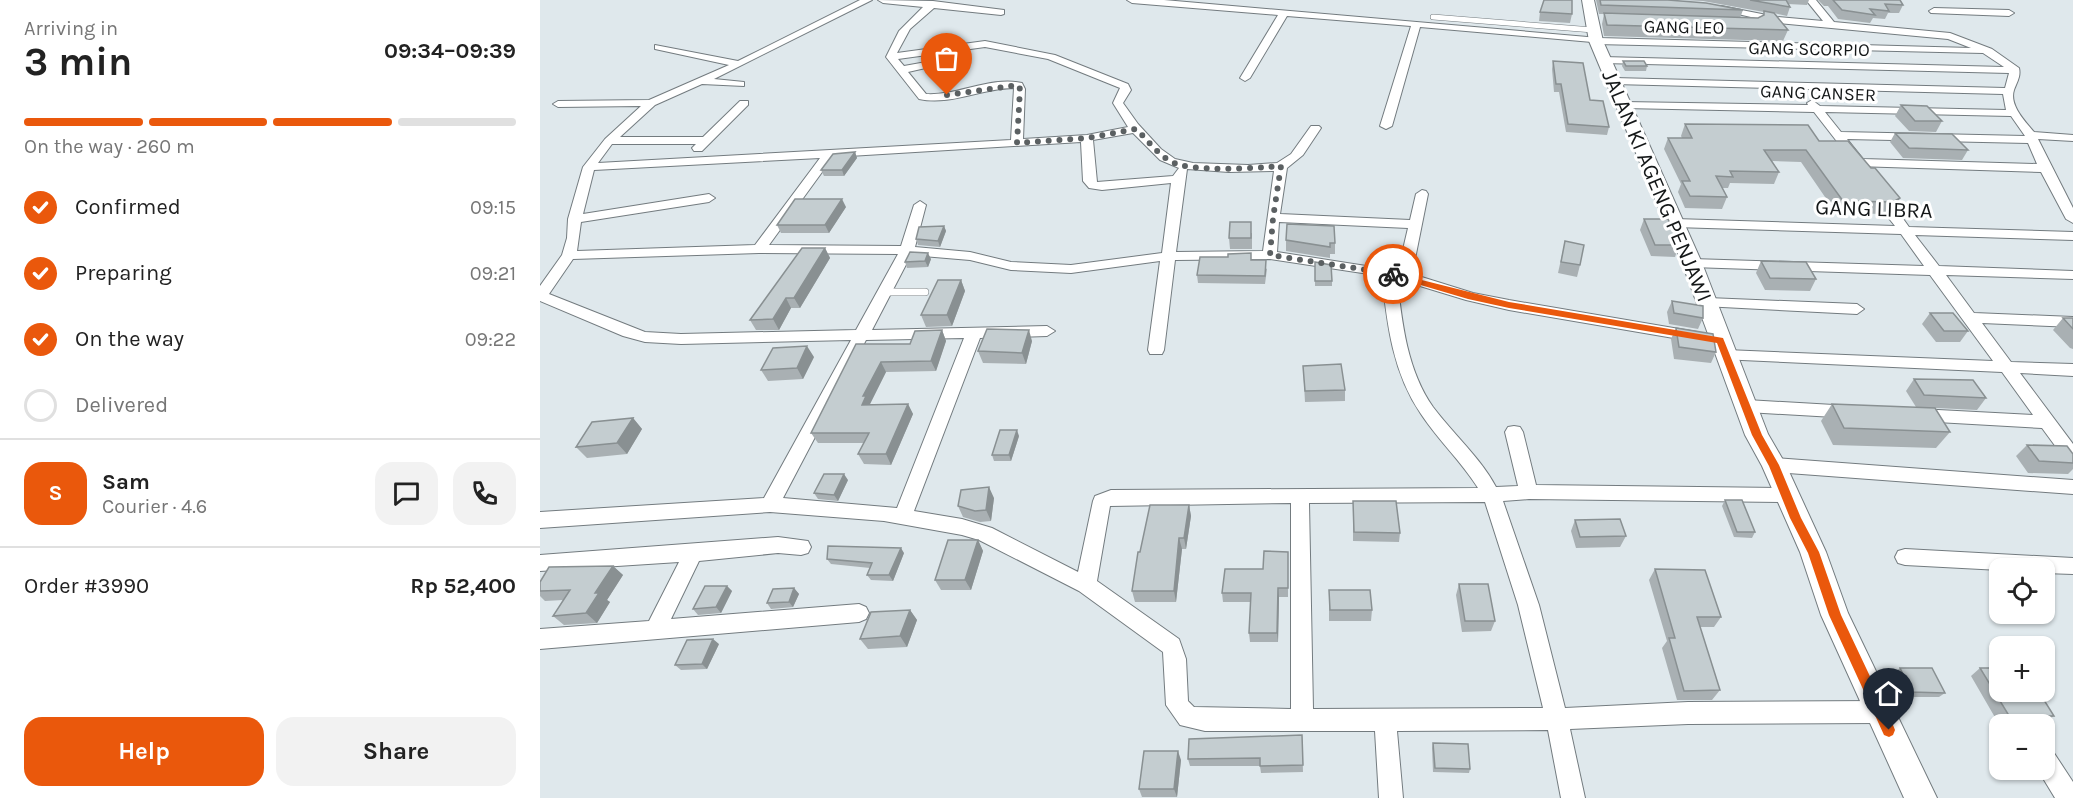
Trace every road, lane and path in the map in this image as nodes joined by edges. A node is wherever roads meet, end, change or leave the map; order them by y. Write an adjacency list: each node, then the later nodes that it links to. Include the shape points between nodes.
1 (867, 0): 29 (street)
2 (883, 0): 9 (street)
3 (1132, 0): 13 (street, GANG LEO)
4 (1588, 0): 22 (main road, JALAN KI AGENG PENJAWI)
5 (1725, 0): 11 (street)
6 (1744, 0): 15 (street)
7 (1811, 0): 21 (street)
8 (1927, 0): 20 (street)
9 (933, 4): 12 (street); 26 (street, via 898,38)
10 (1709, 7): 11 (street)
11 (1730, 11): 15 (street)
12 (1001, 12)
13 (1284, 13): 18 (street, GANG LEO); 33 (street)
14 (2009, 14): 20 (street)
15 (1753, 16): 17 (street)
16 (1433, 17): 22 (lane)
17 (1776, 22): 19 (street); 21 (street); 23 (street)
18 (1416, 24): 22 (street, GANG LEO); 46 (street)
19 (1740, 24)
20 (1942, 24): 21 (street); 25 (street)
21 (1831, 25)
22 (1595, 30): 23 (street, GANG LEO); 28 (main road, JALAN KI AGENG PENJAWI)
23 (1792, 46): 25 (street, GANG LEO); 30 (street)
24 (658, 47): 29 (street)
25 (1988, 51): 32 (street)
26 (891, 57): 31 (street); 48 (street, via 976,44 1051,57 1124,86 1126,90 1118,103)
27 (961, 57): 31 (street)
28 (1603, 60): 30 (street, GANG SCORPIO); 35 (main road, JALAN KI AGENG PENJAWI)
29 (739, 64): 34 (street)
30 (1804, 65): 32 (street, GANG SCORPIO); 38 (street)
31 (902, 70): 55 (street, via 926,98 1018,85)
32 (2015, 70): 39 (street)
33 (1245, 78)
34 (701, 81): 36 (street); 40 (street)
35 (1614, 81): 37 (street); 43 (main road, JALAN KI AGENG PENJAWI)
36 (740, 84)
37 (1799, 85): 38 (street); 44 (street)
38 (1821, 86): 39 (street)
39 (2008, 91): 45 (street)
40 (651, 103): 42 (street); 54 (street)
41 (744, 103): 53 (street)
42 (558, 104)
43 (1623, 105): 44 (street, GANG CANSER); 71 (main road, JALAN KI AGENG PENJAWI)
44 (1817, 109): 45 (street, GANG CANSER); 49 (street)
45 (2012, 113): 51 (street)
46 (1386, 126)
47 (1315, 128): 59 (street, via 1297,154)
48 (1136, 129): 50 (street); 58 (street, via 1171,162)
49 (1836, 135): 51 (street); 61 (street, via 1860,164)
50 (1087, 138): 55 (street); 62 (street, via 1089,181 1093,185)
51 (2031, 138): 52 (street); 61 (street)
52 (2073, 138)
53 (705, 140): 54 (street); 57 (street)
54 (609, 141): 60 (street)
55 (1017, 143): 56 (street)
56 (829, 154): 57 (street); 74 (street)
57 (687, 160): 60 (street)
58 (1185, 166): 59 (street); 62 (street)
59 (1281, 166): 67 (street)
60 (589, 167): 68 (street)
61 (2045, 168): 69 (street)
62 (1178, 179): 78 (street)
63 (1422, 194): 70 (street)
64 (709, 198): 68 (street)
65 (920, 205): 75 (street)
66 (1894, 216): 72 (street)
67 (1273, 218): 70 (street); 77 (street)
68 (575, 219): 76 (street)
69 (2073, 219)
70 (1416, 224): 81 (street)
71 (1674, 224): 72 (street, GANG LIBRA); 79 (main road, JALAN KI AGENG PENJAWI)
72 (1906, 232): 73 (street, GANG LIBRA); 80 (street)
73 (2073, 236)
74 (759, 249): 75 (street); 76 (street)
75 (907, 250): 78 (street, via 1041,269 1096,267); 83 (street)
76 (569, 255): 85 (street)
77 (1270, 255): 78 (street); 81 (street)
78 (1167, 256): 94 (street)
79 (1692, 263): 80 (street); 86 (main road, JALAN KI AGENG PENJAWI)
80 (1937, 271): 82 (street); 88 (street)
81 (1396, 275): 93 (street, via 1471,297); 106 (street, via 1392,301 1411,386 1474,466)
82 (2073, 276)
83 (885, 292): 84 (lane); 92 (street)
84 (925, 292)
85 (540, 296): 92 (street, via 645,337)
86 (1708, 303): 87 (street); 93 (main road, JALAN KI AGENG PENJAWI)
87 (1857, 309)
88 (1969, 318): 89 (street); 95 (street)
89 (2073, 322)
90 (1047, 331): 91 (street)
91 (974, 332): 92 (street); 109 (street)
92 (859, 335): 108 (street)
93 (1723, 348): 95 (street); 97 (main road, JALAN KI AGENG PENJAWI)
94 (1156, 350)
95 (2005, 368): 96 (street); 100 (street)
96 (2073, 370)
97 (1747, 406): 98 (street); 103 (main road, JALAN KI AGENG PENJAWI)
98 (1862, 412)
99 (1897, 414): 100 (street)
100 (2047, 422): 102 (street)
101 (1514, 432): 105 (street)
102 (2073, 457)
103 (1780, 480): 104 (street); 105 (street); 120 (main road, JALAN KI AGENG PENJAWI)
104 (2073, 487)
105 (1529, 492): 106 (street)
106 (1491, 495): 107 (street); 123 (street, via 1524,588)
107 (1300, 496): 116 (street, via 1105,498 1099,511); 121 (street)
108 (770, 505): 109 (street); 110 (street)
109 (903, 516): 116 (street, via 985,534)
110 (540, 520)
111 (801, 547): 112 (street, via 778,545)
112 (693, 553): 114 (street); 118 (street)
113 (1905, 557): 115 (street)
114 (540, 563)
115 (2073, 566)
116 (1086, 585): 121 (street, via 1172,645 1178,705 1188,717)
117 (859, 613): 118 (street)
118 (656, 628): 119 (street)
119 (540, 639)
120 (1880, 712): 123 (street, via 1688,713); 127 (main road, JALAN KI AGENG PENJAWI)
121 (1302, 718): 122 (street)
122 (1384, 718): 123 (street); 125 (street)
123 (1557, 719): 126 (street)
124 (2055, 776): 128 (street)
125 (1391, 798)
126 (1573, 798)
127 (1921, 798)
128 (2069, 798)

